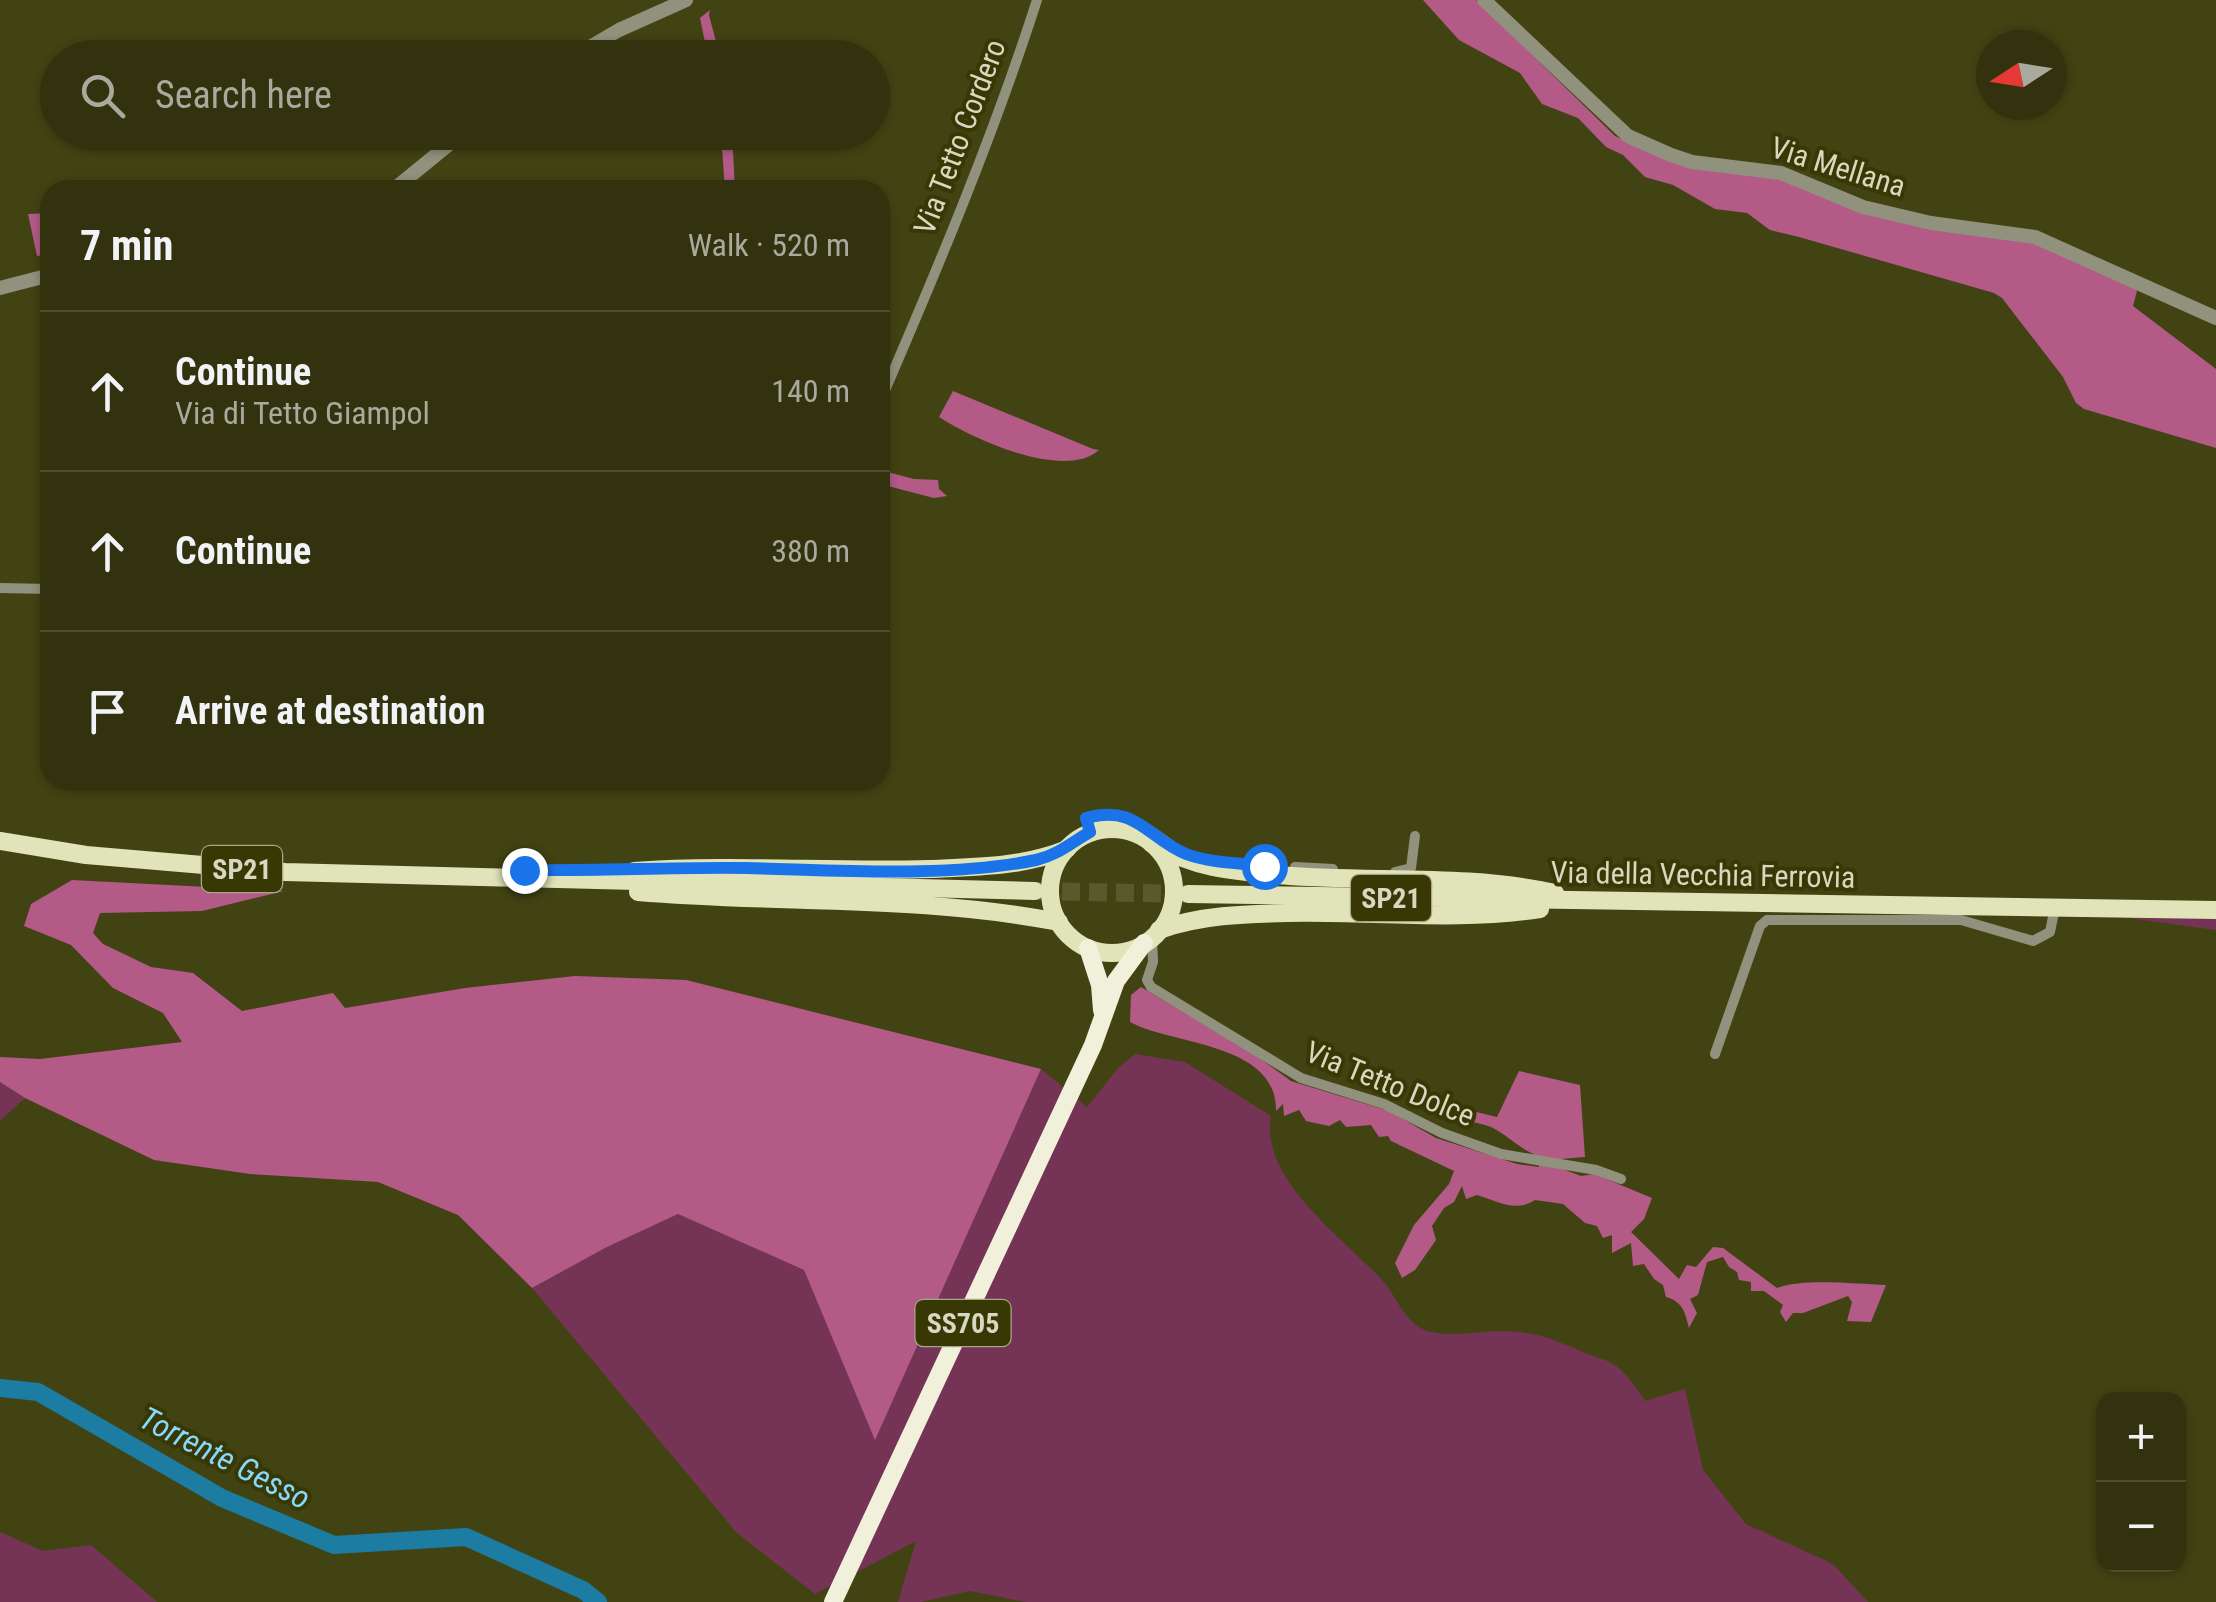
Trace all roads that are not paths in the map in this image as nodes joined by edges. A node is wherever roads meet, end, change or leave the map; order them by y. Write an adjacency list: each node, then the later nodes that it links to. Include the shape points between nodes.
1 (686, 0): 4 (street)
2 (1037, 0): 10 (street, Via Tetto Cordero)
3 (1484, 0): 9 (street, Via Mellana, via 1628,136 1656,149 1692,162 1782,173 1863,206 1931,222 2035,237)
4 (602, 40)
5 (442, 150): 6 (street)
6 (405, 180)
7 (40, 278): 8 (street)
8 (0, 288)
9 (2216, 318)
10 (890, 377)
11 (0, 588): 12 (street)
12 (40, 589)
13 (1090, 832): 14 (street, via 1086,818 1114,815 1146,825 1200,858 1396,872 1411,868); 16 (main road, via 1118,829); 17 (main road)
14 (1414, 836)
15 (0, 841): 18 (main road, SP21, via 210,867)
16 (1152, 844): 21 (main road, via 1182,861 1237,872 1510,885); 25 (main road, via 1173,886 1169,914)
17 (1066, 848): 18 (main road, via 1038,860 952,868 524,870); 24 (main road, via 1050,884)
18 (484, 878): 19 (main road, SP21); 24 (main road, via 523,889 900,902)
19 (1035, 891)
20 (1188, 894): 21 (main road, Via della Vecchia Ferrovia / SP21)
21 (1594, 901): 22 (main road, Via della Vecchia Ferrovia); 25 (main road, via 1498,913 1230,915 1184,921)
22 (2054, 908): 23 (main road, Via della Vecchia Ferrovia); 28 (street, via 2050,932 2033,941 1961,920 1767,920)
23 (2216, 910)
24 (1059, 922): 26 (main road)
25 (1152, 937): 26 (main road, via 1117,952); 27 (highway, SS705, via 1116,981); 29 (street, Via Tetto Dolce, via 1152,987 1300,1078 1384,1104 1501,1154)
26 (1088, 948): 27 (highway)
27 (1103, 1022): 30 (highway, SS705)
28 (1715, 1054)
29 (1621, 1179)
30 (833, 1602)

